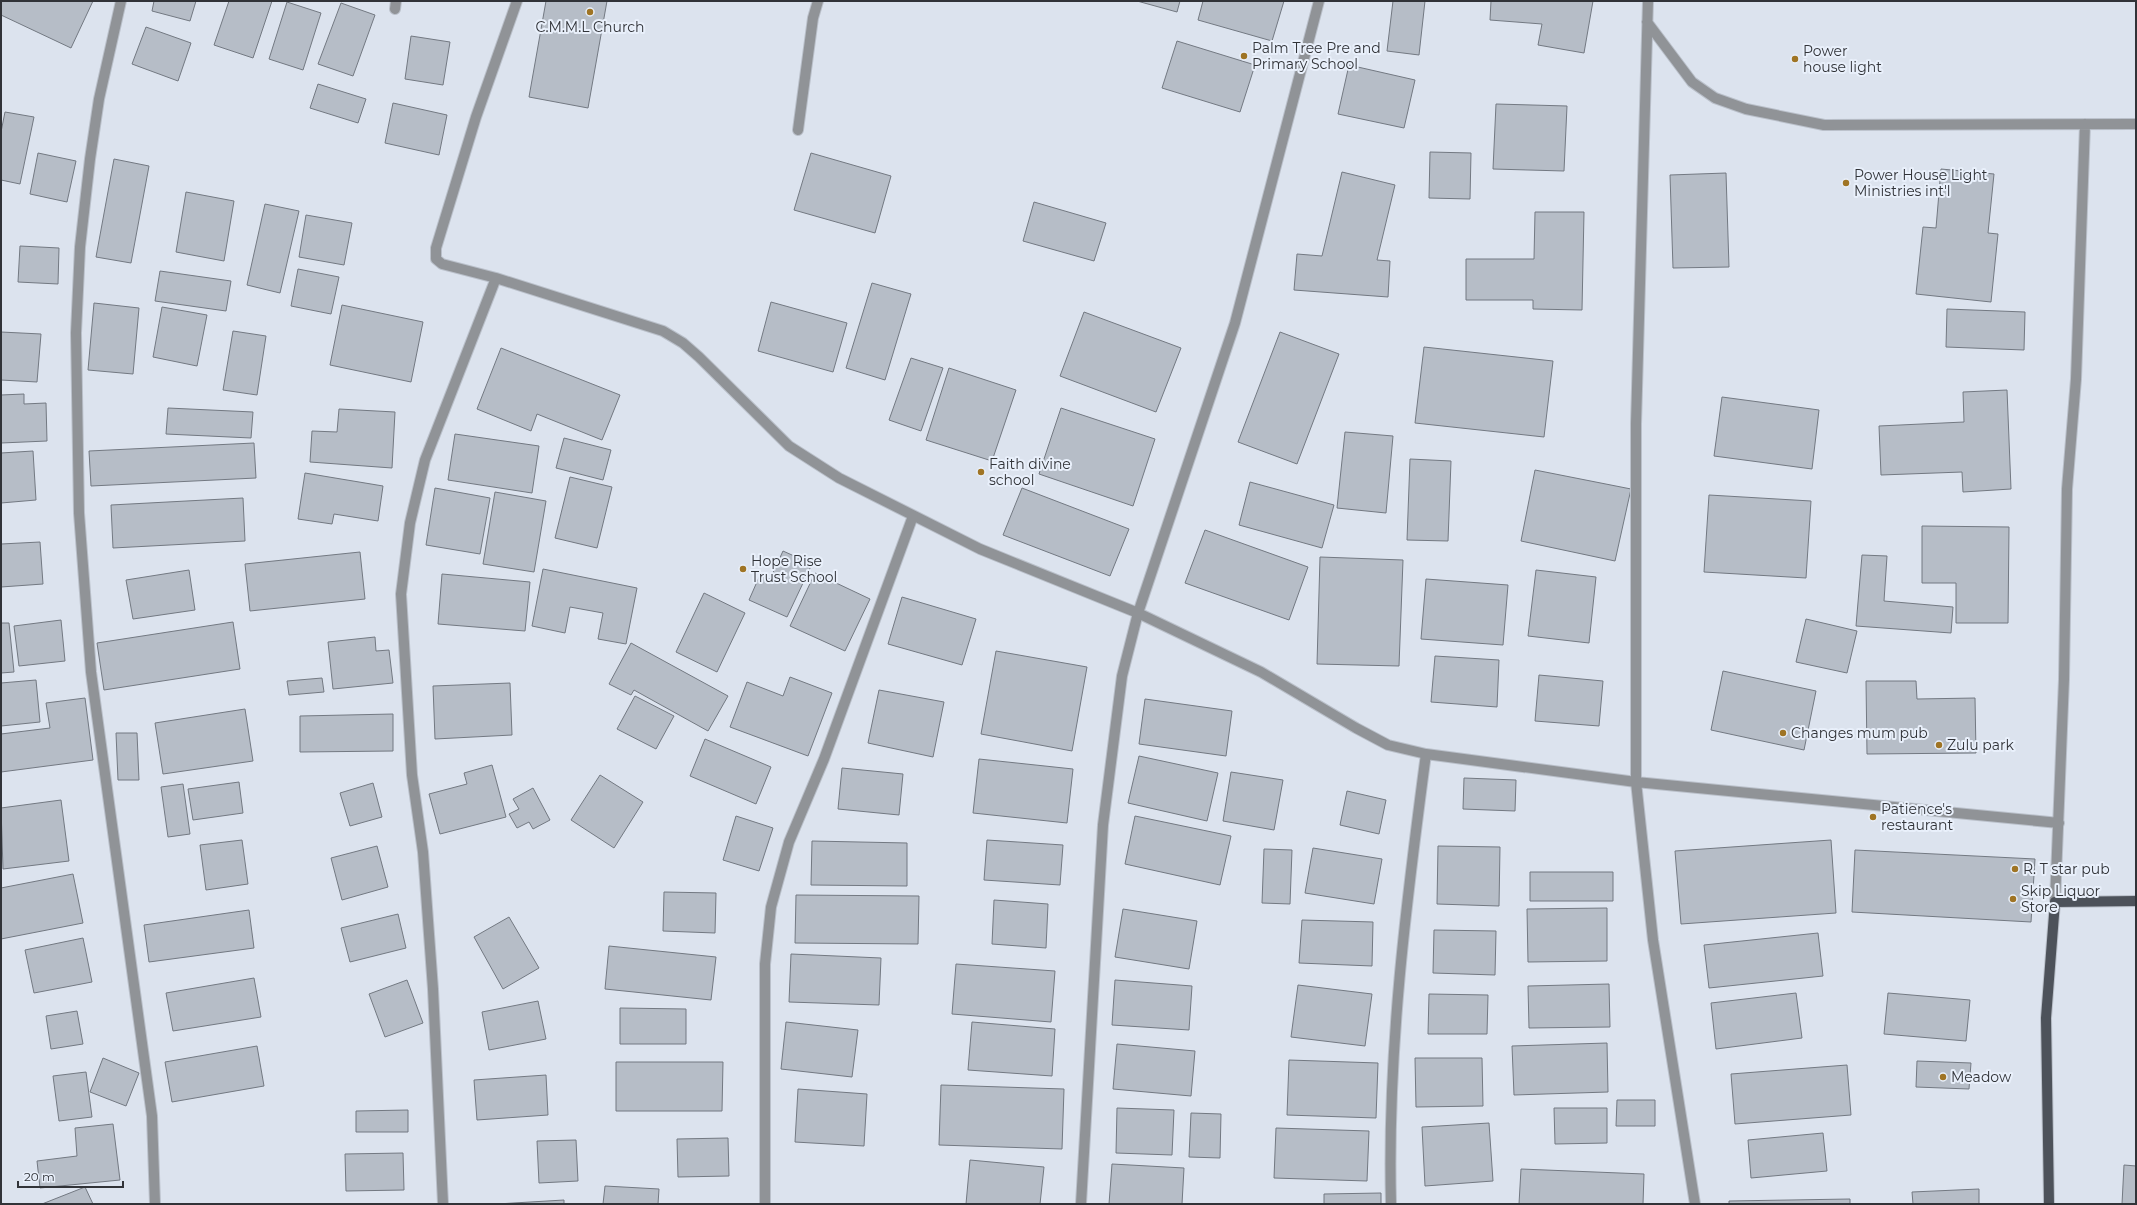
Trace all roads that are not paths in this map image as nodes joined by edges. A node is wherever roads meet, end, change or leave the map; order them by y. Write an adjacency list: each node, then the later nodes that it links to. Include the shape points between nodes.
1 (121, 1): 18 (street, via 99,99 80,247 76,333 78,514 91,672 152,1116)
2 (517, 1): 10 (street, via 476,117 436,248 436,259 442,264)
3 (818, 1): 9 (street, via 813,18)
4 (1319, 1): 12 (street, via 1235,323)
5 (1648, 1): 6 (street)
6 (1647, 22): 7 (street, via 1692,82 1715,98 1746,109 1824,125); 14 (street, via 1636,424)
7 (2085, 124): 8 (street); 15 (street, via 2076,379 2067,489)
8 (2136, 124)
9 (798, 130)
10 (496, 278): 11 (street, via 663,330 700,357 789,446 839,478); 19 (street, via 425,460 410,523 402,594 412,775 423,852 433,989)
11 (913, 516): 12 (street, via 980,549); 20 (street, via 824,759 789,842 771,907 764,964)
12 (1138, 613): 13 (street, via 1261,672 1388,745); 21 (street, via 1122,676 1103,825)
13 (1426, 754): 14 (street); 22 (street, via 1400,959 1389,1136)
14 (1636, 782): 15 (street); 23 (street, via 1653,940)
15 (2059, 823): 17 (street)
16 (2136, 901): 17 (main road)
17 (2055, 902): 24 (main road, via 2046,1018)
18 (155, 1204)
19 (443, 1204)
20 (765, 1204)
21 (1081, 1204)
22 (1391, 1204)
23 (1695, 1204)
24 (2049, 1204)

